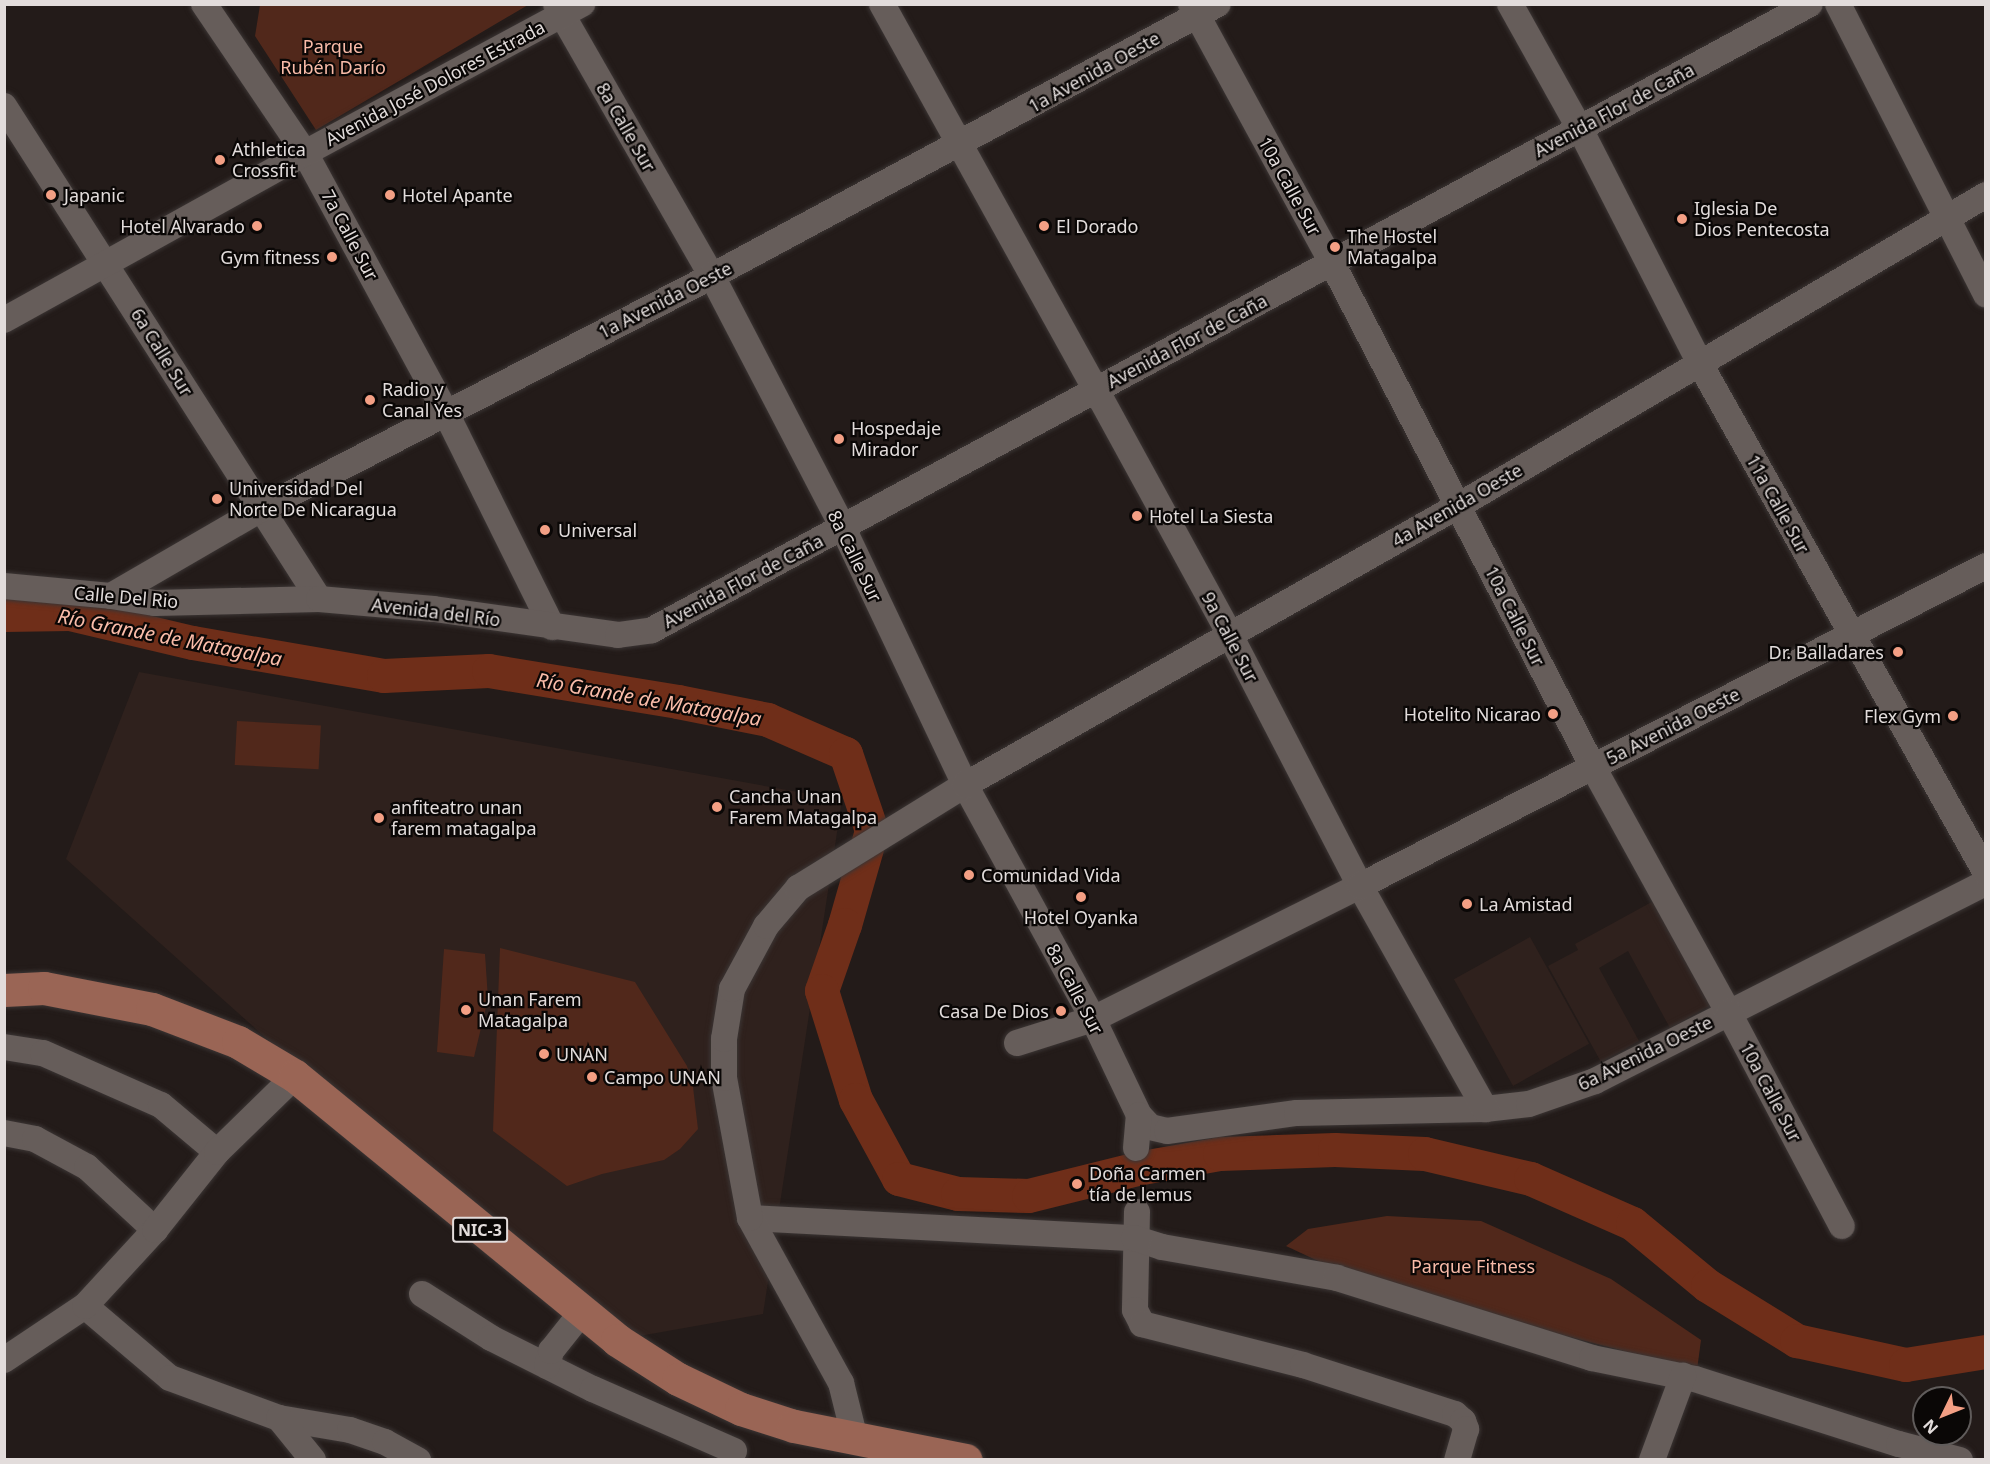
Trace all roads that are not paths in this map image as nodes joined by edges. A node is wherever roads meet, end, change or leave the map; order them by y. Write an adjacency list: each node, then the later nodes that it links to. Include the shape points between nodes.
1 (882, 4): 10 (street, 9a Calle Sur)
2 (1510, 4): 9 (street, 11a Calle Sur)
3 (1810, 4): 9 (street, Avenida Flor de Caña)
4 (1838, 4): 13 (street)
5 (207, 6): 11 (street, 7a Calle Sur)
6 (566, 8): 11 (street, Avenida José Dolores Estrada); 16 (street, 8a Calle Sur)
7 (1202, 8): 10 (street, 1a Avenida Oeste); 14 (street, 10a Calle Sur)
8 (4, 106): 15 (street, 6a Calle Sur)
9 (1580, 129): 14 (street, Avenida Flor de Caña); 19 (street, 11a Calle Sur)
10 (959, 145): 16 (street, 1a Avenida Oeste); 20 (street, 9a Calle Sur)
11 (305, 153): 15 (street, Avenida José Dolores Estrada); 21 (street, 7a Calle Sur)
12 (1986, 195): 13 (street, 4a Avenida Oeste)
13 (1945, 218): 17 (street); 19 (street, 4a Avenida Oeste)
14 (1332, 263): 20 (street, Avenida Flor de Caña); 22 (street, 10a Calle Sur)
15 (106, 265): 18 (street, Avenida José Dolores Estrada); 23 (street, 6a Calle Sur)
16 (712, 276): 21 (street, 1a Avenida Oeste); 24 (street, 8a Calle Sur)
17 (1986, 294)
18 (4, 320)
19 (1699, 362): 22 (street, 4a Avenida Oeste); 31 (street, 11a Calle Sur)
20 (1096, 390): 24 (street, Avenida Flor de Caña); 30 (street, 9a Calle Sur)
21 (446, 413): 23 (street, 1a Avenida Oeste); 29 (street, 7a Calle Sur)
22 (1458, 506): 30 (street, 4a Avenida Oeste); 32 (street, 10a Calle Sur)
23 (261, 509): 27 (street, 1a Avenida Oeste); 28 (street, 6a Calle Sur)
24 (843, 528): 29 (street, Avenida Flor de Caña, via 652,630 618,635); 33 (street, 8a Calle Sur)
25 (1986, 566): 31 (street, 5a Avenida Oeste)
26 (4, 586): 27 (street, Calle Del Rio)
27 (111, 596): 28 (street, Calle Del Rio, via 155,603)
28 (319, 599): 29 (street, Avenida del Río, via 434,609)
29 (552, 627)
30 (1230, 635): 33 (street, 4a Avenida Oeste); 36 (street, 9a Calle Sur)
31 (1851, 635): 32 (street, 5a Avenida Oeste); 34 (street, 11a Calle Sur)
32 (1593, 767): 36 (street, 5a Avenida Oeste); 38 (street, 10a Calle Sur)
33 (965, 785): 39 (street, 8a Calle Sur); 49 (street, 4a Avenida Oeste, via 798,888 766,926 732,989 724,1039 724,1078)
34 (1986, 873)
35 (1986, 883): 38 (street, 6a Avenida Oeste)
36 (1360, 886): 39 (street, 5a Avenida Oeste); 43 (street, 9a Calle Sur)
37 (4, 990): 42 (main road, NIC-3, via 44,988 152,1009 238,1042)
38 (1729, 1013): 43 (street, 6a Avenida Oeste, via 1595,1080 1529,1104); 50 (street, 10a Calle Sur)
39 (1093, 1019): 40 (street, 5a Avenida Oeste); 44 (street, 8a Calle Sur)
40 (1017, 1043)
41 (4, 1047): 47 (street, via 42,1053 161,1105)
42 (295, 1076): 47 (street); 55 (main road, NIC-3)
43 (1485, 1109): 44 (street, 6a Avenida Oeste, via 1297,1113 1167,1131 1150,1127)
44 (1139, 1115): 46 (street)
45 (4, 1133): 51 (street, via 35,1139 87,1167)
46 (1136, 1148)
47 (217, 1152): 51 (street)
48 (1137, 1212): 52 (street)
49 (750, 1218): 52 (street); 61 (street, 4a Avenida Oeste, via 841,1383)
50 (1842, 1226)
51 (155, 1230): 54 (street)
52 (1134, 1238): 58 (street, via 1162,1247 1337,1278 1592,1358); 67 (street, via 1135,1310 1142,1324 1303,1365 1455,1414 1464,1421 1466,1429)
53 (422, 1294): 57 (street, via 490,1338)
54 (85, 1306): 56 (street); 60 (street, via 170,1377)
55 (582, 1312): 57 (street, via 551,1352); 59 (main road, NIC-3, via 678,1379)
56 (4, 1360)
57 (547, 1366): 63 (street)
58 (1683, 1376): 62 (street); 68 (street)
59 (741, 1409): 61 (main road, NIC-3); 63 (street)
60 (279, 1418): 65 (street); 66 (street, via 350,1430 385,1442)
61 (855, 1439): 64 (main road, NIC-3)
62 (1896, 1452): 69 (street)
63 (734, 1455)
64 (955, 1459)
65 (313, 1460)
66 (418, 1460)
67 (1457, 1460)
68 (1652, 1460)
69 (1960, 1460)

